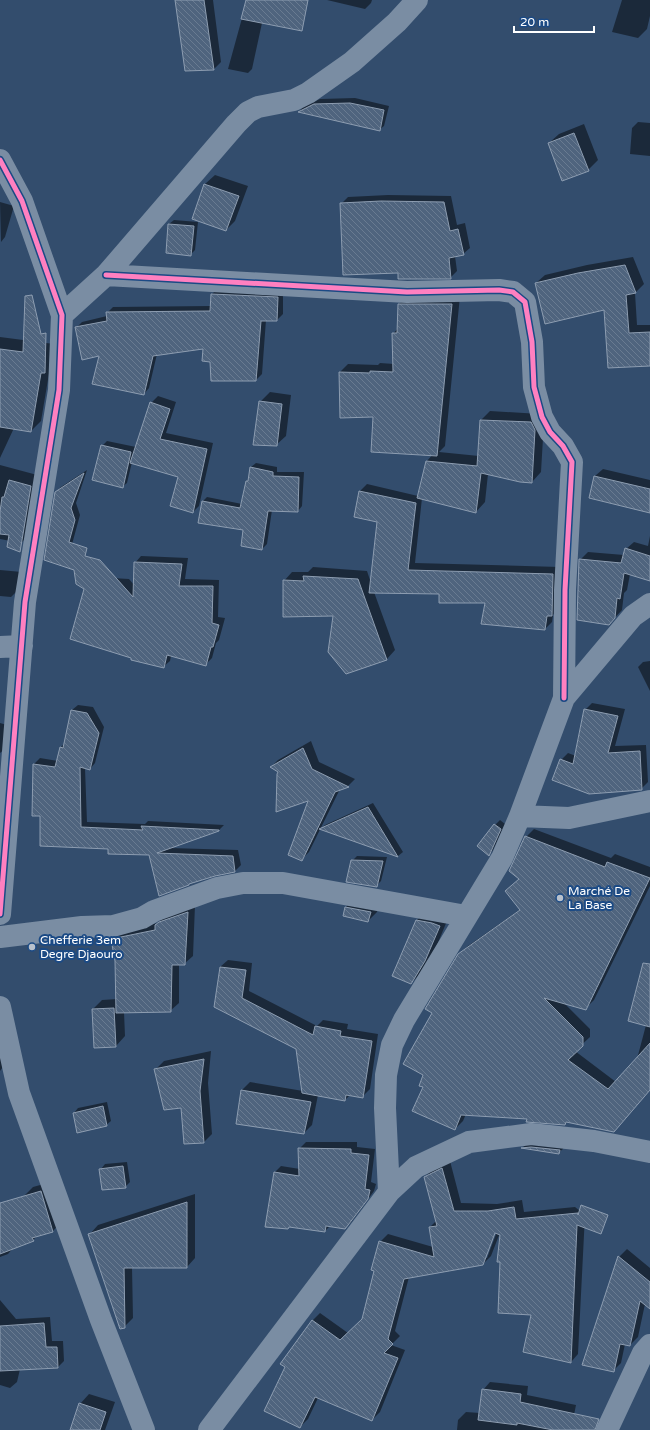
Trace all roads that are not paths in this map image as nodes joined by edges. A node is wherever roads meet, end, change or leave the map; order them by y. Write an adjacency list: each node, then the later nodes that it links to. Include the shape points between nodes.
1 (417, 0): 5 (street, via 397,22 352,62 308,93 294,100 258,107 248,112)
2 (0, 160): 4 (street)
3 (0, 195): 4 (street)
4 (22, 201): 6 (street)
5 (106, 275): 6 (street); 10 (street, via 407,292 499,290 514,292 525,302 532,342 534,387 542,416 550,432 563,446 572,462 565,590)
6 (62, 315): 8 (street, via 59,390 25,602)
7 (650, 604): 10 (street, via 633,616)
8 (22, 646): 9 (street); 13 (street)
9 (0, 647)
10 (564, 698): 12 (street)
11 (650, 801): 12 (street, via 569,818)
12 (520, 816): 14 (street, via 502,858)
13 (0, 914)
14 (466, 916): 15 (street, via 283,883 243,883 217,888 154,911 142,918 113,926 82,927); 18 (street, via 404,1020 392,1045 386,1076 385,1108)
15 (0, 937)
16 (0, 1007): 20 (street, via 19,1094)
17 (650, 1152): 18 (street, via 594,1141 531,1134 469,1142 416,1167)
18 (389, 1192): 21 (street)
19 (650, 1345): 22 (street, via 643,1353)
20 (144, 1430)
21 (209, 1430)
22 (607, 1430)

